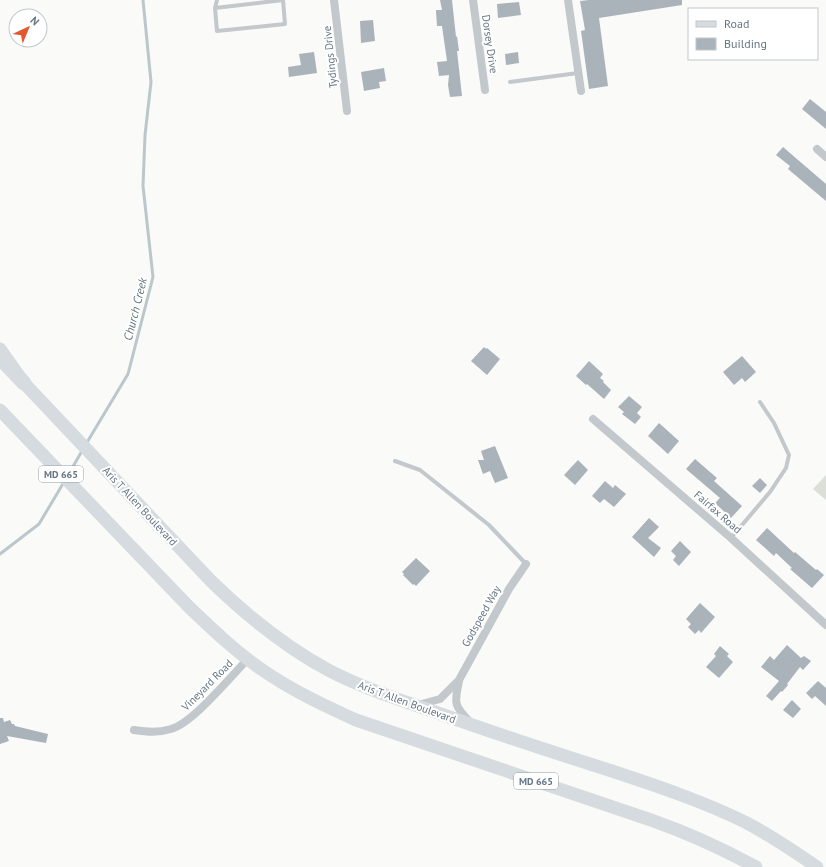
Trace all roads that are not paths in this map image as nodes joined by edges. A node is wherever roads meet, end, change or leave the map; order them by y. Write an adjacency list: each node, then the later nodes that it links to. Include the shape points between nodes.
1 (216, 0): 5 (lane)
2 (334, 0): 10 (street, Tydings Drive)
3 (473, 0): 8 (street, Dorsey Drive)
4 (568, 0): 6 (street)
5 (215, 8): 5 (lane, via 283,0 285,24 217,31)
6 (578, 73): 7 (lane); 9 (street)
7 (510, 82)
8 (485, 90)
9 (581, 91)
10 (347, 111)
11 (816, 149): 12 (street)
12 (826, 157)
13 (0, 350): 15 (main road)
14 (0, 358): 15 (highway, Aris T Allen Boulevard / MD 665)
15 (28, 387): 25 (main road, Aris T Allen Boulevard / MD 665, via 211,581 264,629 330,671 370,690)
16 (760, 402): 20 (lane, via 774,423 788,455 786,468 770,492)
17 (0, 410): 23 (main road, MD 665, via 194,611)
18 (593, 419): 20 (street, Fairfax Road)
19 (396, 461): 21 (lane, via 420,470 489,525)
20 (731, 538): 22 (street, Fairfax Road)
21 (526, 564): 24 (street, Godspeed Way)
22 (826, 625)
23 (248, 659): 27 (street, Vineyard Road, via 197,713 184,723 154,733); 28 (main road, MD 665, via 280,682 356,720 666,825 714,845)
24 (459, 680): 25 (street, Godspeed Way, via 440,699); 26 (street, Godspeed Way, via 456,703)
25 (416, 705): 26 (main road, Aris T Allen Boulevard / MD 665)
26 (474, 726): 29 (main road, Aris T Allen Boulevard / MD 665, via 709,806 779,841)
27 (134, 730)
28 (756, 867)
29 (817, 867)

